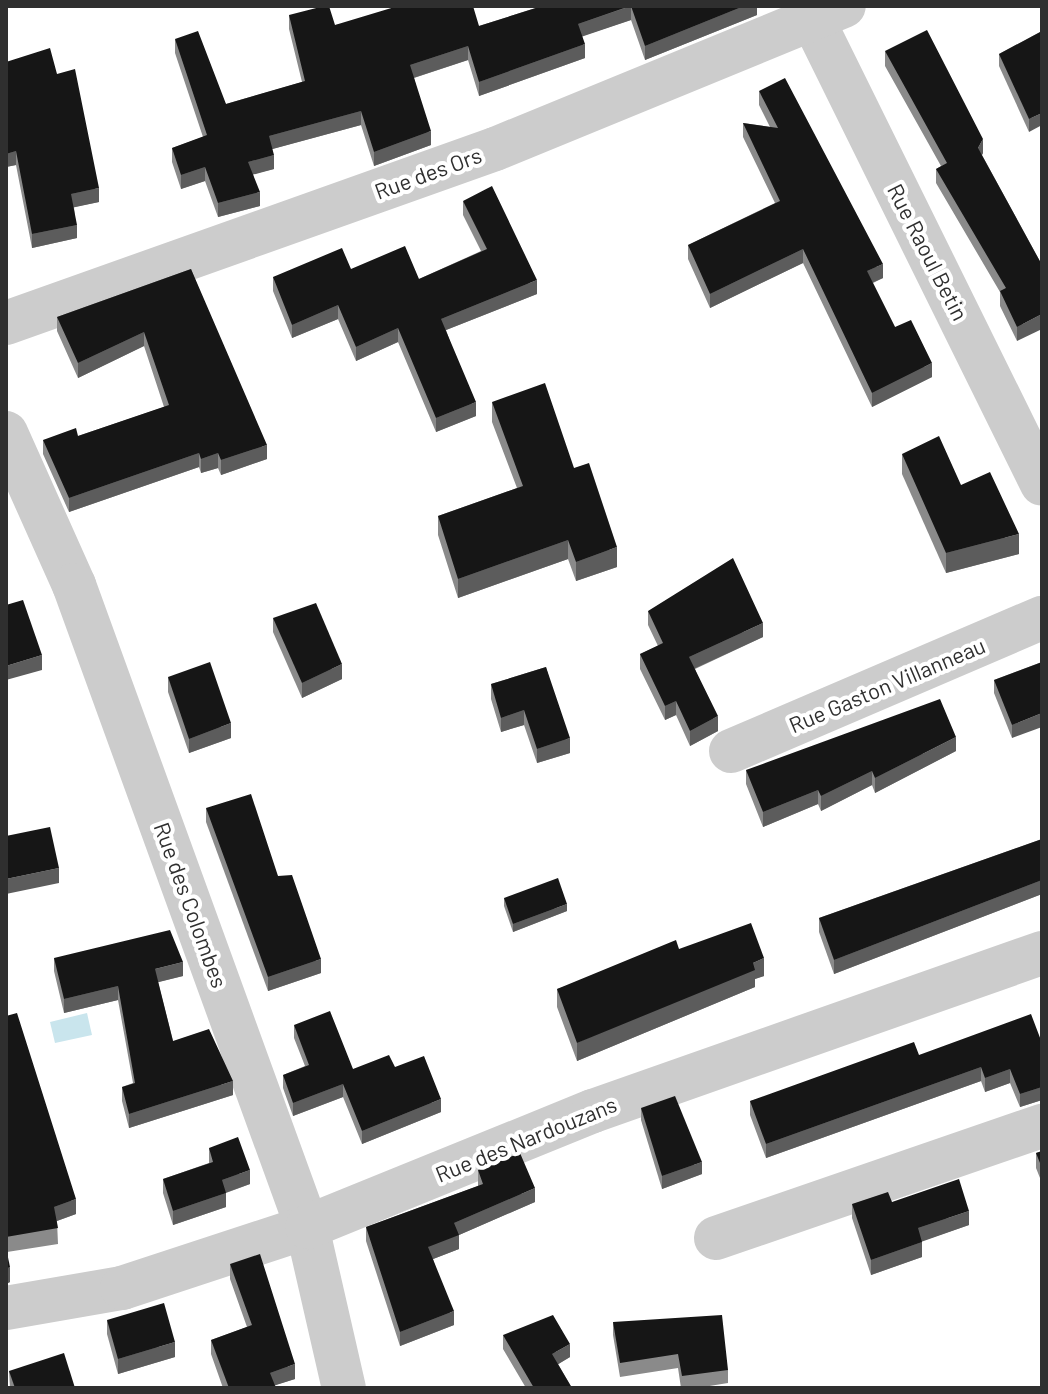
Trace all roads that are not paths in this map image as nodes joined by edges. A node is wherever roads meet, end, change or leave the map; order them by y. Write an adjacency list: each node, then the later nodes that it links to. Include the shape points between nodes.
1 (829, 13): 2 (street, Rue des Ors, via 495,149); 4 (street, Rue Raoul Betin)
2 (8, 310)
3 (6, 433): 9 (street, Rue des Colombes, via 74,585)
4 (1042, 484)
5 (1042, 618): 6 (street, Rue Gaston Villanneau, via 772,718)
6 (731, 751)
7 (1042, 953): 9 (street, Rue des Nardouzans, via 593,1111)
8 (1042, 1126): 10 (street)
9 (307, 1227): 11 (street, Rue des Nardouzans, via 122,1288); 12 (street, Rue des Colombes)
10 (716, 1238)
11 (6, 1308)
12 (344, 1388)

